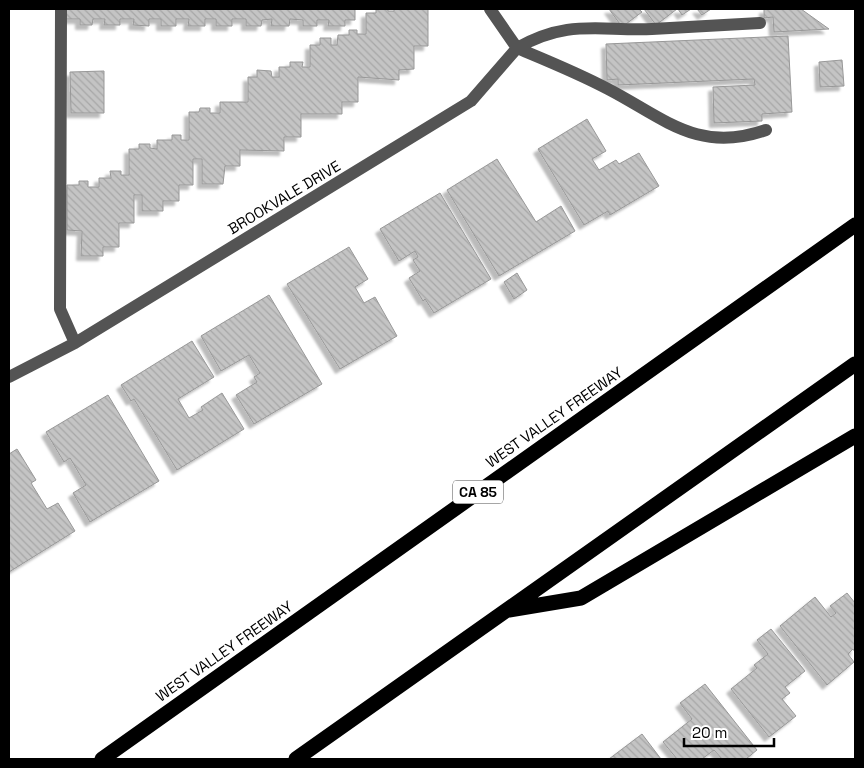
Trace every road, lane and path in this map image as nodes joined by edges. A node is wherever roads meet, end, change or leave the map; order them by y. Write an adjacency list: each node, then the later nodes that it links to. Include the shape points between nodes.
1 (61, 9): 7 (street, via 60,309)
2 (490, 9): 4 (street)
3 (760, 23): 4 (street, BROOKVALE DRIVE, via 650,29 568,28 538,36)
4 (518, 48): 5 (street, via 579,74 690,133 721,139 746,137); 7 (street, BROOKVALE DRIVE, via 471,101)
5 (766, 130)
6 (855, 225): 12 (highway, WEST VALLEY FREEWAY / CA 85)
7 (75, 343): 9 (street, BROOKVALE DRIVE)
8 (855, 364): 11 (highway)
9 (9, 377)
10 (855, 436): 11 (highway, via 581,598)
11 (505, 611): 13 (highway)
12 (102, 759)
13 (296, 759)

